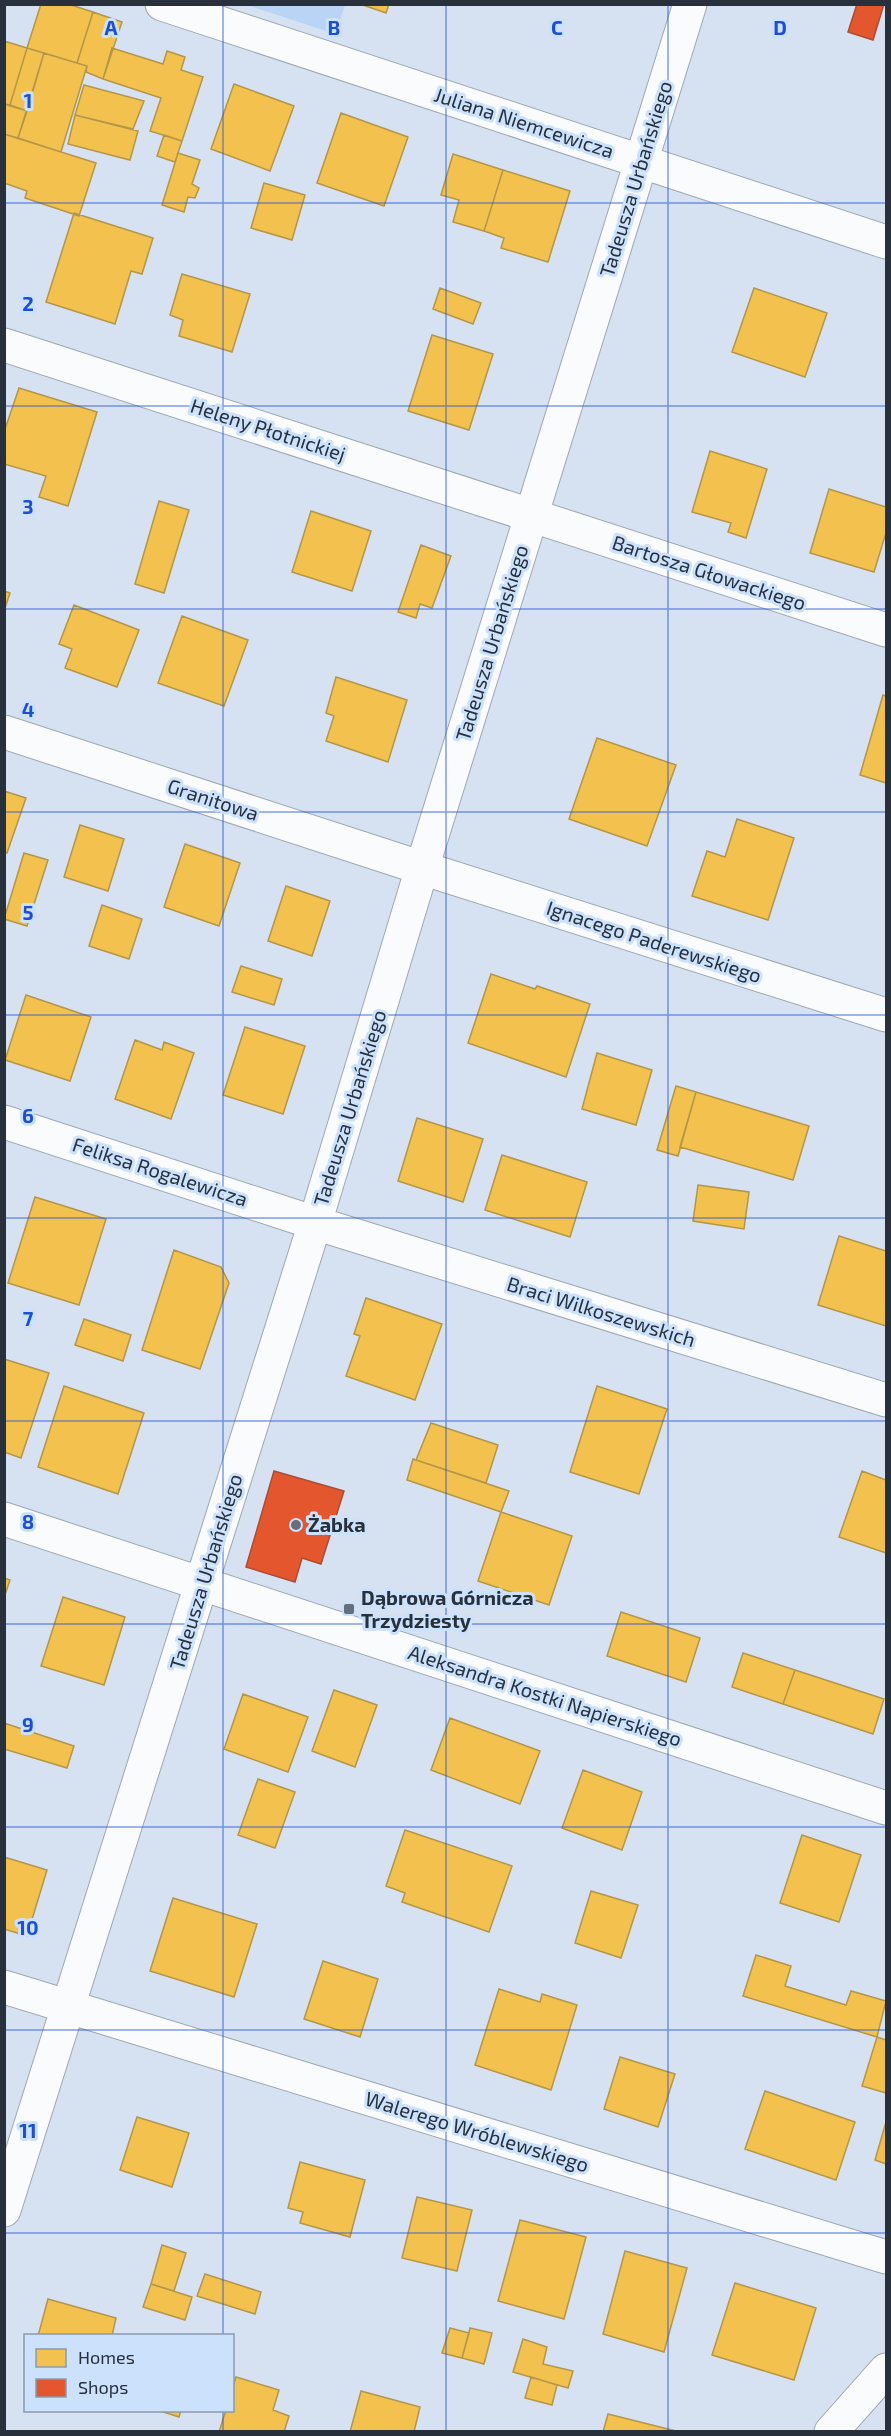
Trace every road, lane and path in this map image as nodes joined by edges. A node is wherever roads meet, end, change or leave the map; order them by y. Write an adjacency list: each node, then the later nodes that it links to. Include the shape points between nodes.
1 (162, 4): 3 (street, Juliana Niemcewicza)
2 (690, 4): 3 (street, Tadeusza Urbańskiego)
3 (641, 162): 4 (street, Juliana Niemcewicza); 6 (street, Tadeusza Urbańskiego)
4 (886, 242)
5 (4, 345): 6 (street, Heleny Płotnickiej)
6 (532, 516): 7 (street, Bartosza Głowackiego); 9 (street, Tadeusza Urbańskiego)
7 (886, 630)
8 (4, 732): 9 (street, Granitowa)
9 (422, 868): 10 (street, Ignacego Paderewskiego); 12 (street, Tadeusza Urbańskiego)
10 (886, 1015)
11 (4, 1122): 12 (street, Feliksa Rogalewicza)
12 (315, 1223): 13 (street, Braci Wilkoszewskich); 15 (street, Tadeusza Urbańskiego)
13 (886, 1400)
14 (4, 1519): 15 (street, Aleksandra Kostki Napierskiego)
15 (203, 1584): 16 (street, Aleksandra Kostki Napierskiego); 18 (street, Tadeusza Urbańskiego)
16 (886, 1808)
17 (4, 1987): 18 (street, Walerego Wróblewskiego)
18 (68, 2006): 19 (street, Tadeusza Urbańskiego); 20 (street, Walerego Wróblewskiego)
19 (4, 2210)
20 (886, 2257)
21 (886, 2370): 22 (street)
22 (831, 2432)

